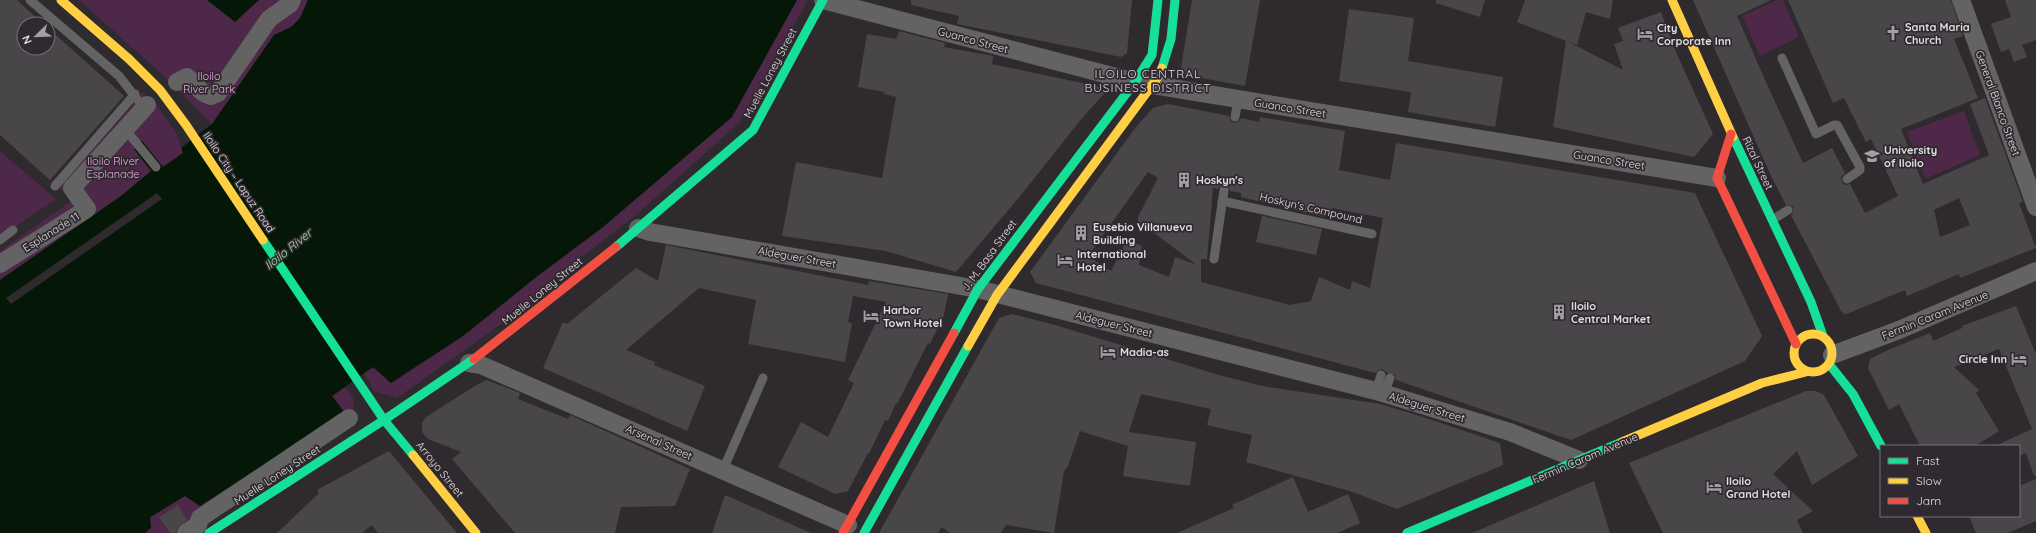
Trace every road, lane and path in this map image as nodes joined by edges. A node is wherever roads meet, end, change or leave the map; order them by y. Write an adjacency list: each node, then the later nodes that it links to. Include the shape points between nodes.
1 (30, 0): 14 (lane, via 119,76)
2 (61, 0): 46 (main road, Iloilo City – Lapuz Road, via 129,59 160,90)
3 (292, 0): 10 (street, via 269,20 218,93 211,96 204,94 187,77)
4 (823, 0): 11 (street, Guanco Street); 27 (main road, Muelle Loney Street, via 753,130)
5 (1158, 0): 11 (main road, J. M. Basa Street, via 1152,55)
6 (1175, 0): 12 (main road, via 1171,44 1167,59)
7 (1672, 0): 17 (main road, Rizal Street)
8 (1961, 0): 24 (street, General Blanco Street)
9 (1782, 58): 20 (lane, via 1816,134 1836,124 1860,167 1860,170)
10 (177, 82)
11 (1135, 82): 12 (street, Guanco Street); 34 (main road, J. M. Basa Street)
12 (1153, 84): 13 (street, Guanco Street); 35 (main road)
13 (1238, 100): 15 (lane); 19 (street, Guanco Street)
14 (142, 102): 16 (street, Esplanade 11); 21 (lane)
15 (1235, 117)
16 (125, 129): 18 (lane); 32 (street, Esplanade 11, via 72,188 87,209)
17 (1731, 134): 19 (main road); 36 (main road, Rizal Street, via 1811,302)
18 (156, 167)
19 (1716, 178): 37 (main road)
20 (1847, 179)
21 (55, 186)
22 (1224, 190): 23 (lane)
23 (1222, 201): 29 (lane, Hoskyn's Compound); 31 (lane)
24 (2036, 207)
25 (1788, 210): 26 (lane)
26 (1777, 217)
27 (638, 228): 34 (street, Aldeguer Street); 40 (main road, Muelle Loney Street)
28 (13, 230): 30 (lane)
29 (1372, 234)
30 (0, 240)
31 (1214, 259)
32 (0, 264)
33 (2036, 271): 38 (street, Fermin Caram Avenue)
34 (978, 289): 35 (street, Aldeguer Street); 51 (main road, J. M. Basa Street)
35 (997, 295): 48 (street, Aldeguer Street, via 1383,384); 56 (main road)
36 (1823, 336): 37 (main road, via 1808,334 1803,336); 38 (main road, via 1830,345)
37 (1795, 347): 39 (main road); 42 (main road, via 1793,356 1798,366)
38 (1831, 360): 42 (main road, via 1819,372); 47 (main road)
39 (1783, 361)
40 (469, 363): 46 (main road, Muelle Loney Street); 49 (street, Arsenal Street, via 481,365)
41 (1773, 372): 44 (main road, Fermin Caram Avenue)
42 (1806, 372): 44 (main road, Fermin Caram Avenue)
43 (763, 378): 49 (lane)
44 (1762, 383): 48 (main road, Fermin Caram Avenue)
45 (349, 418): 53 (street, via 200,518 198,525)
46 (384, 420): 54 (main road, Muelle Loney Street); 55 (main road, Arroyo Street)
47 (1880, 445)
48 (1579, 460): 52 (main road, Fermin Caram Avenue)
49 (722, 470): 51 (street, Arsenal Street)
50 (1918, 517): 58 (main road)
51 (845, 529)
52 (1426, 530): 57 (main road, Fermin Caram Avenue)
53 (186, 533)
54 (209, 533)
55 (476, 533)
56 (864, 533)
57 (1407, 533)
58 (1926, 533)

